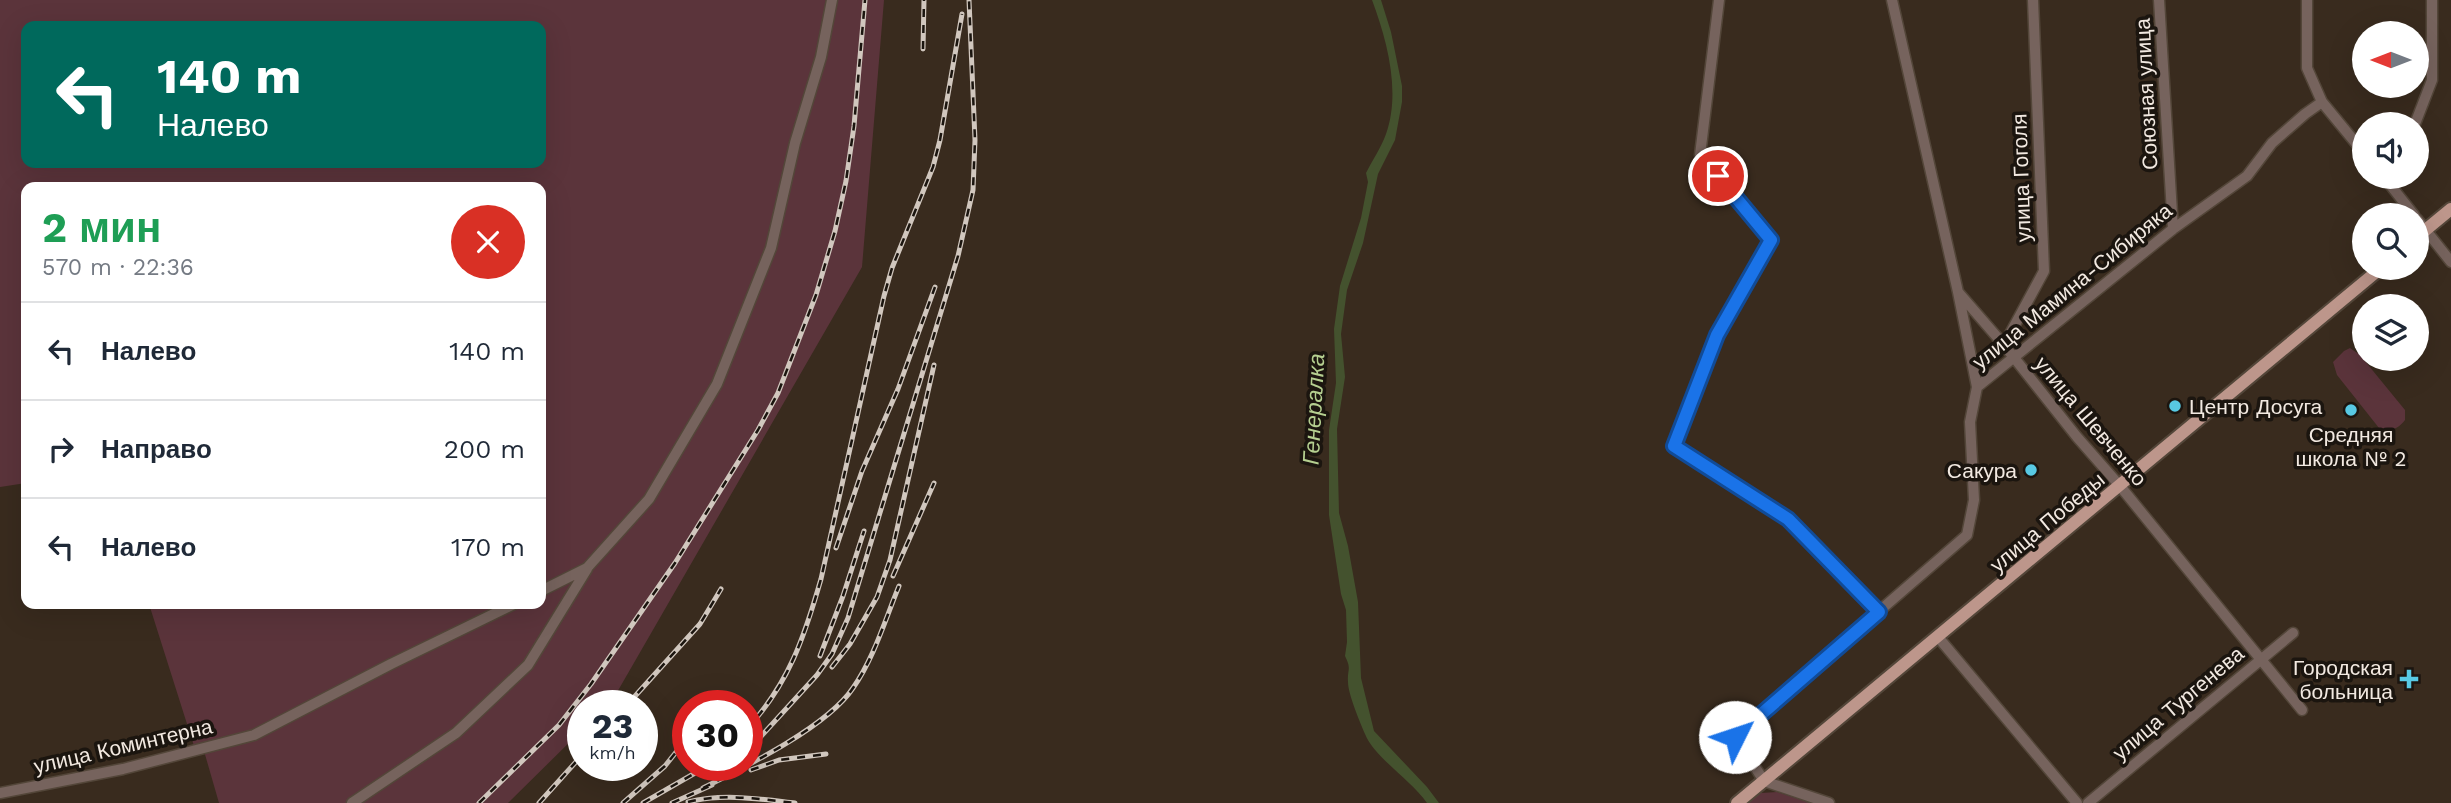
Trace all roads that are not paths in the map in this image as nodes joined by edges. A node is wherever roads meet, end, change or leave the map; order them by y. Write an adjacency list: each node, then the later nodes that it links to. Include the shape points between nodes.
1 (832, 0): 22 (street, via 771,248 717,384 649,499)
2 (1719, 0): 25 (street, via 1700,155 1771,240 1717,335 1674,446 1788,519)
3 (1892, 0): 17 (street, улица Шевченко)
4 (2033, 0): 18 (street, улица Гоголя, via 2044,271)
5 (2159, 0): 13 (street, Союзная улица)
6 (2307, 0): 8 (street, via 2307,68)
7 (2432, 0): 9 (street, via 2432,80)
8 (2322, 102): 10 (street); 13 (street, улица Мамина-Сибиряка, via 2272,143 2247,176)
9 (2420, 112)
10 (2352, 138)
11 (2451, 209): 12 (main road)
12 (2429, 220)
13 (2173, 229): 19 (street, улица Мамина-Сибиряка)
14 (2429, 237): 15 (street)
15 (2451, 262)
16 (2367, 280): 21 (main road, улица Победы)
17 (1958, 292): 18 (street, улица Шевченко); 20 (street)
18 (2004, 345): 19 (street, улица Шевченко)
19 (2014, 358): 20 (street, улица Мамина-Сибиряка); 21 (street, улица Шевченко)
20 (1977, 387): 25 (street, улица Мамина-Сибиряка, via 1970,422 1974,500 1966,535)
21 (2120, 486): 27 (main road, улица Победы); 28 (street, улица Шевченко)
22 (587, 568): 23 (street); 32 (street, via 528,665 456,733)
23 (546, 588)
24 (504, 609): 31 (street, улица Коминтерна, via 254,735 123,769)
25 (1879, 612): 30 (street, улица Мамина-Сибиряка, via 1735,737)
26 (2293, 633): 28 (street, улица Тургенева)
27 (1938, 637): 30 (main road, улица Победы); 35 (street)
28 (2262, 659): 29 (street, улица Шевченко); 36 (street, улица Тургенева)
29 (2302, 710)
30 (1764, 781): 33 (main road, улица Победы); 34 (street)
31 (0, 793)
32 (352, 803)
33 (1737, 803)
34 (1829, 803)
35 (2077, 803)
36 (2088, 803)

